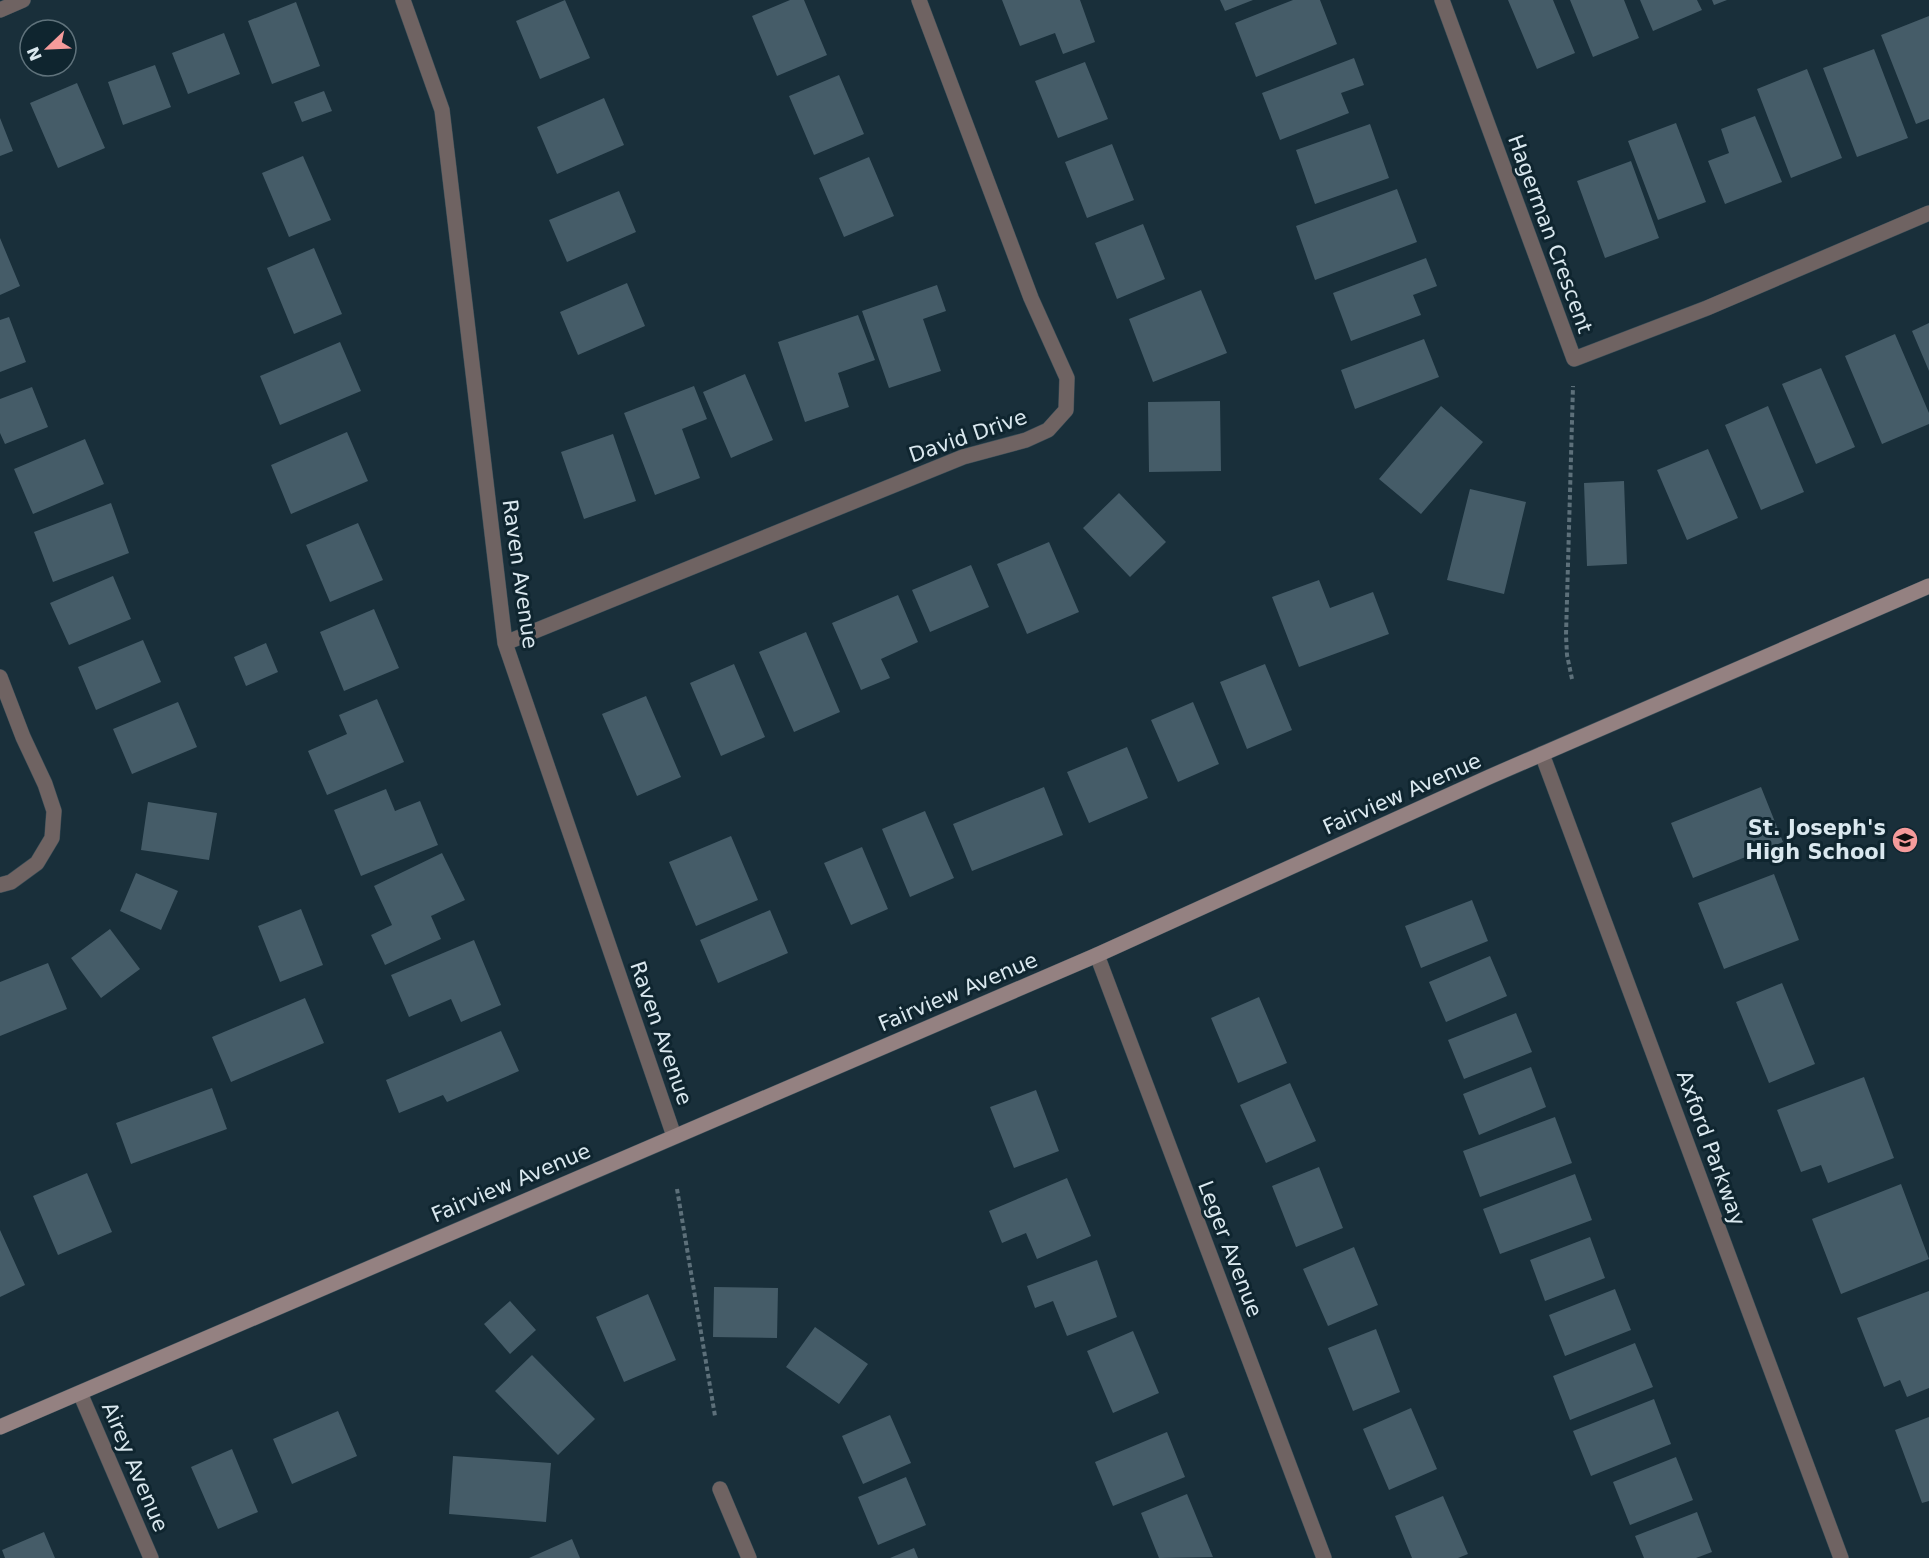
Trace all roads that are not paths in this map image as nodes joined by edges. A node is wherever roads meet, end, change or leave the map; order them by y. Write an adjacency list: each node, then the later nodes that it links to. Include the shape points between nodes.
1 (23, 0): 5 (street)
2 (403, 0): 8 (street, Raven Avenue, via 442,110)
3 (919, 0): 8 (street, David Drive, via 1030,298 1067,378 1066,410 1048,430 1026,440 963,457)
4 (1442, 0): 6 (street, Hagerman Crescent, via 1574,359 1707,308)
5 (0, 10)
6 (1929, 213)
7 (1929, 586): 10 (main road, Fairview Avenue)
8 (505, 643): 13 (street, Raven Avenue)
9 (0, 676): 11 (street, via 54,812 52,838 37,863 11,882)
10 (1542, 754): 12 (main road, Fairview Avenue); 20 (street, Axford Parkway)
11 (0, 885)
12 (1097, 955): 13 (main road, Fairview Avenue); 19 (street, Leger Avenue)
13 (674, 1136): 14 (main road, Fairview Avenue)
14 (80, 1393): 15 (main road, Fairview Avenue); 17 (street, Airey Avenue)
15 (0, 1427)
16 (720, 1489): 18 (street)
17 (151, 1558)
18 (749, 1558)
19 (1324, 1558)
20 (1841, 1558)

